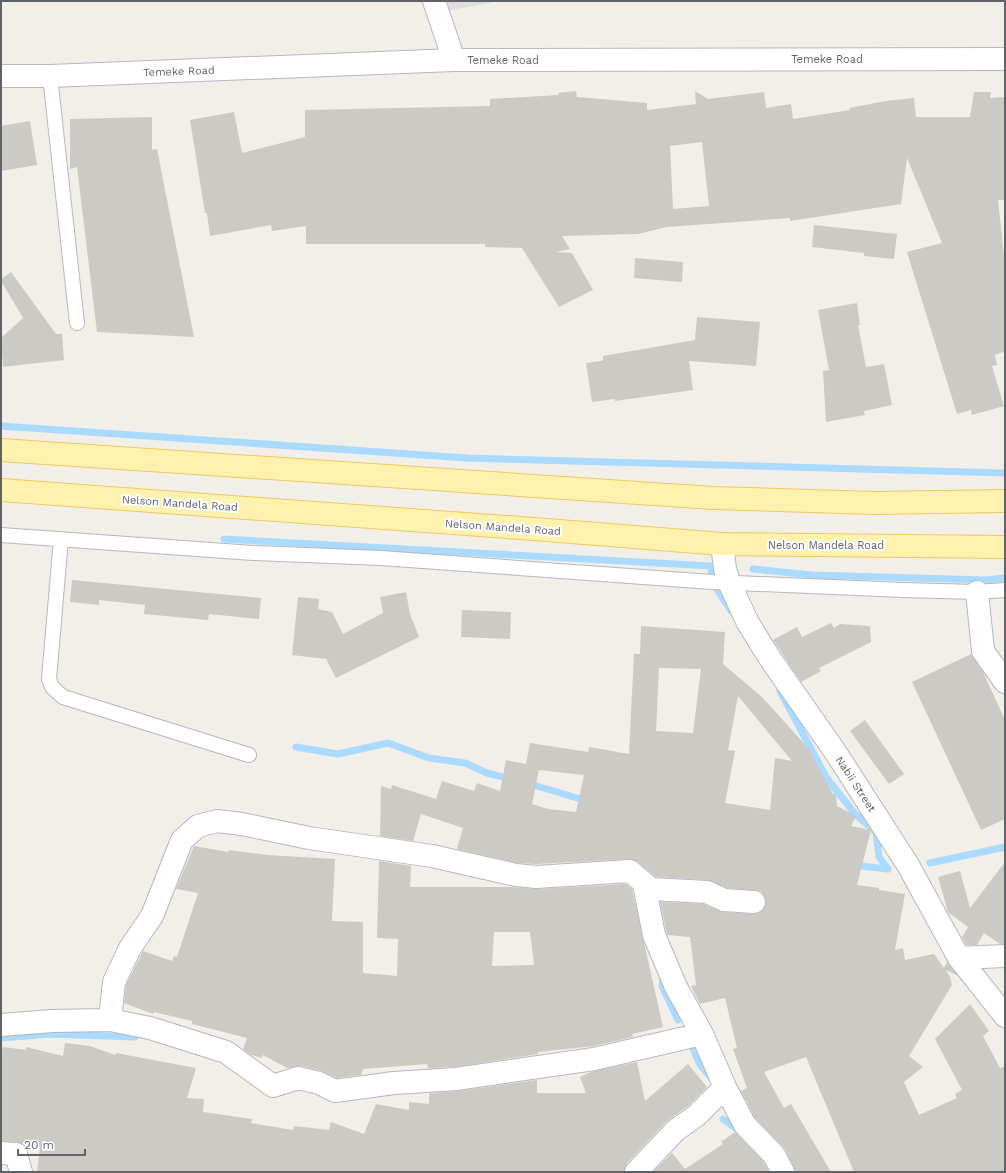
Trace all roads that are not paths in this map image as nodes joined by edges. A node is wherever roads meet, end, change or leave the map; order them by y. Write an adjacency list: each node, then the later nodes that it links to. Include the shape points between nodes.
1 (434, 1): 3 (street)
2 (1005, 59): 3 (street, Temeke Road)
3 (454, 60): 5 (street, Temeke Road)
4 (1, 76): 5 (street, Temeke Road)
5 (50, 76): 6 (lane)
6 (77, 322)
7 (1, 450): 9 (main road, via 713,498 874,503)
8 (1, 490): 12 (main road, Nelson Mandela Road)
9 (1005, 501)
10 (1, 535): 11 (lane)
11 (61, 540): 14 (lane, via 254,554 381,558); 18 (lane, via 49,679 52,687 63,697)
12 (722, 544): 13 (main road, Nelson Mandela Road); 14 (street, Nabii Street)
13 (1005, 547)
14 (729, 582): 16 (lane); 22 (street, Nabii Street, via 762,646 836,753 908,865)
15 (1005, 590): 16 (lane)
16 (977, 592): 17 (street, via 983,652)
17 (1005, 682)
18 (249, 755)
19 (644, 884): 20 (street, via 659,891 671,889 707,892 724,900); 24 (street, via 630,871 536,877 516,875 432,856 217,821 198,826 182,840 152,916 130,948 114,982); 26 (street, via 654,934 676,987)
20 (754, 902)
21 (1005, 956): 22 (street)
22 (959, 958): 23 (street, Nabii Street)
23 (1005, 1016)
24 (110, 1020): 25 (street, via 52,1020); 26 (street, via 150,1028 226,1052 273,1086 298,1078 319,1083 335,1091 394,1083 456,1079 556,1065)
25 (1, 1025)
26 (702, 1034): 27 (street)
27 (725, 1087): 30 (street, via 696,1116 676,1130); 31 (street, via 745,1126 774,1155)
28 (1, 1153): 29 (street, via 16,1154)
29 (21, 1172)
30 (636, 1172)
31 (783, 1172)

